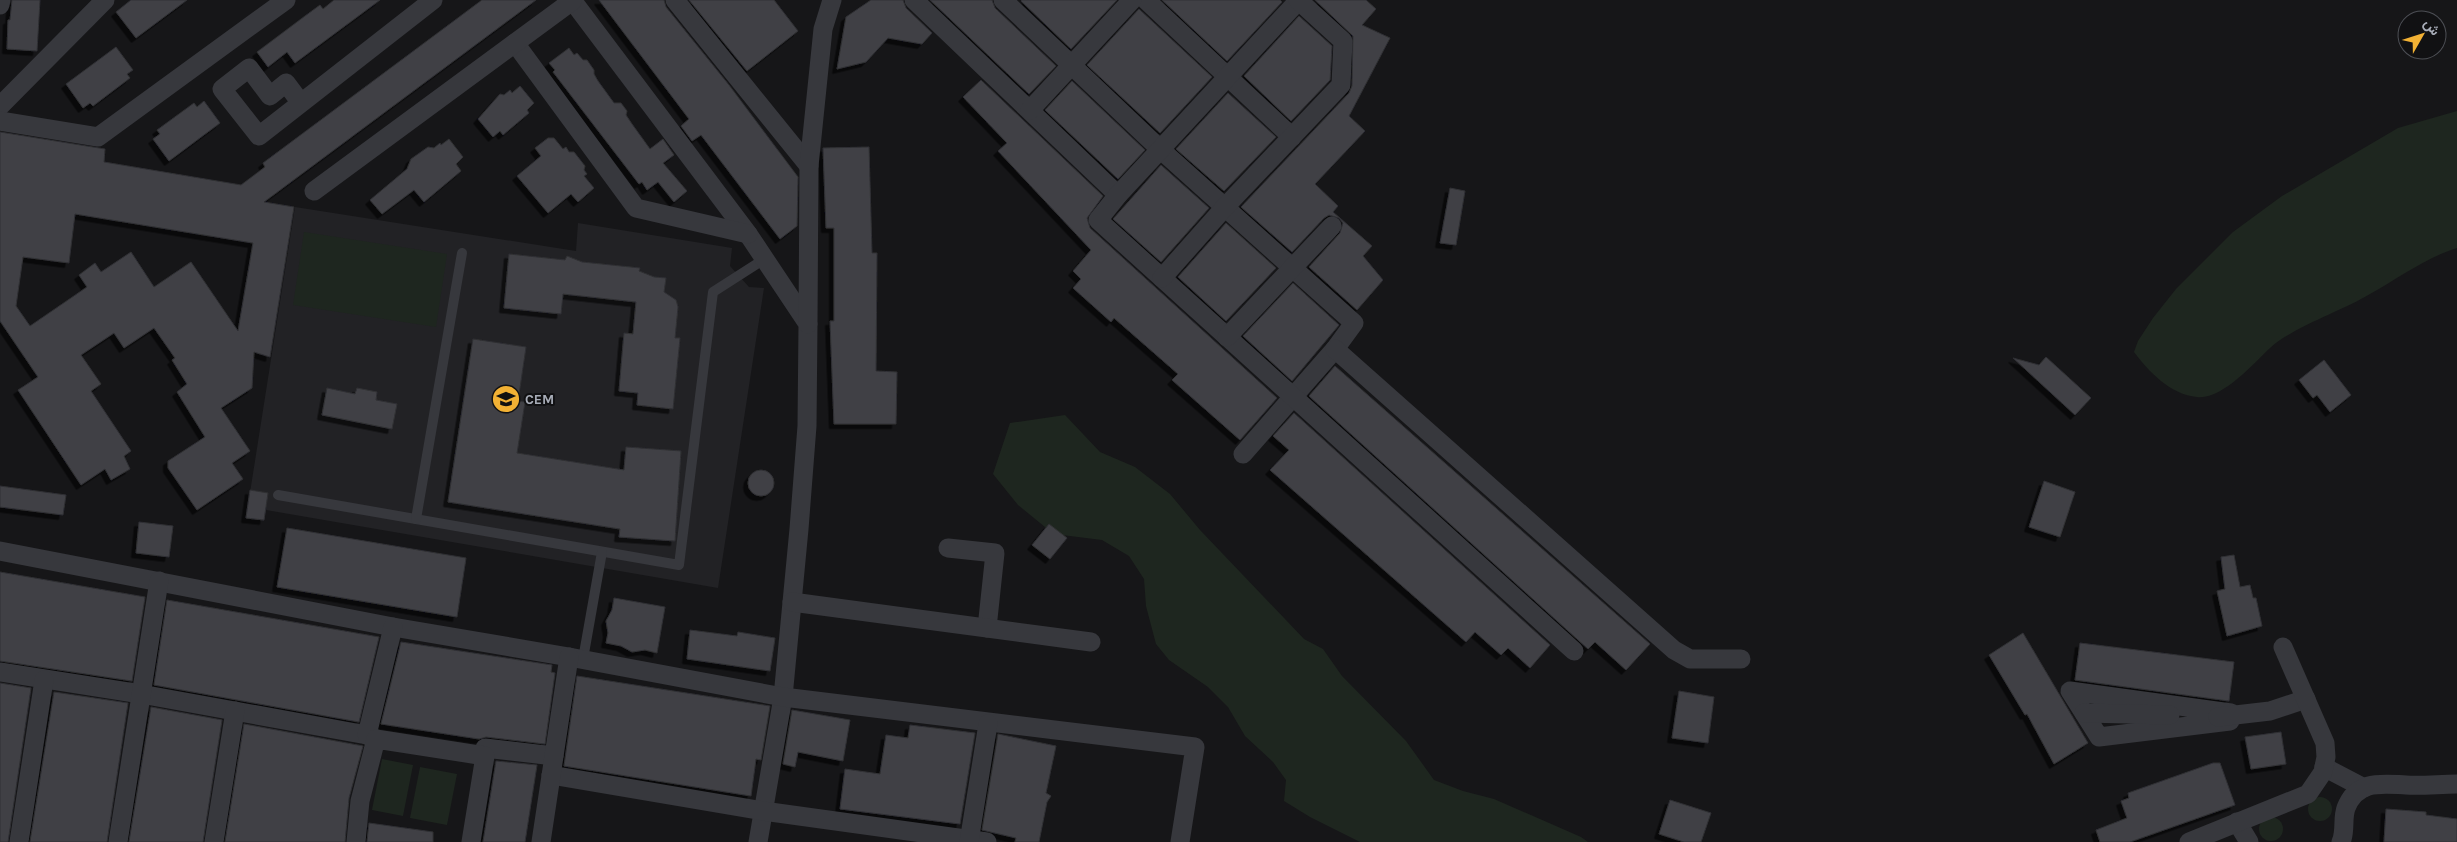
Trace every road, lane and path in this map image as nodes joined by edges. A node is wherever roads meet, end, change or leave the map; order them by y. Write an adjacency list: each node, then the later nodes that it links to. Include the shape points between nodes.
1 (0, 0): 13 (street)
2 (105, 0): 18 (street)
3 (286, 0): 20 (street, via 98,137)
4 (433, 0): 17 (street)
5 (572, 0): 14 (street); 28 (street)
6 (675, 0): 23 (street)
7 (832, 0): 23 (street, via 823,29)
8 (914, 0): 19 (street)
9 (1132, 0): 15 (street)
10 (1146, 0): 16 (street)
11 (1299, 0): 16 (street); 21 (street, via 1343,41 1341,85)
12 (1006, 1): 15 (street)
13 (0, 5)
14 (515, 43): 24 (street); 28 (street, via 636,208)
15 (1071, 64): 19 (street); 22 (street)
16 (1228, 78): 21 (street); 22 (street)
17 (301, 103)
18 (0, 106)
19 (1030, 110): 25 (street)
20 (0, 121)
21 (1292, 137): 26 (street)
22 (1160, 149): 25 (street); 26 (street)
23 (809, 166): 33 (street)
24 (314, 191)
25 (1118, 195): 32 (street, via 1098,220)
26 (1225, 207): 31 (street); 32 (street)
27 (1332, 226): 31 (street)
28 (748, 234): 30 (street)
29 (462, 253): 39 (lane)
30 (763, 260): 33 (street); 42 (lane, via 714,292 679,566)
31 (1293, 268): 34 (street); 35 (street, via 1354,323)
32 (1162, 278): 34 (street)
33 (808, 324): 44 (street, via 807,426)
34 (1227, 337): 36 (street)
35 (1336, 349): 36 (street); 51 (street, via 1674,650 1690,659)
36 (1293, 397): 37 (street); 49 (street)
37 (1243, 454)
38 (278, 495): 39 (lane)
39 (416, 519): 42 (lane)
40 (948, 548): 46 (street, via 995,553)
41 (0, 551): 43 (street)
42 (602, 552): 50 (lane)
43 (159, 582): 45 (street); 54 (street)
44 (792, 602): 46 (street); 55 (street)
45 (393, 627): 50 (street); 60 (street)
46 (986, 628): 47 (street)
47 (1091, 642)
48 (2283, 647): 56 (street)
49 (1574, 651)
50 (576, 658): 55 (street); 62 (street)
51 (1741, 659)
52 (0, 672): 53 (street)
53 (44, 680): 54 (street); 70 (street)
54 (141, 694): 57 (street); 71 (street)
55 (783, 697): 59 (street); 67 (street)
56 (2306, 699): 58 (street, via 2270,711); 63 (street, via 2325,742)
57 (235, 711): 60 (street); 72 (street)
58 (2230, 717): 58 (street, via 2084,713 2070,691 2231,713)
59 (988, 724): 69 (street); 77 (street, via 1195,747)
60 (372, 737): 61 (street); 73 (street)
61 (485, 756): 62 (street, via 485,748); 74 (street)
62 (554, 756): 64 (street)
63 (2324, 767): 66 (street); 68 (street, via 2308,794)
64 (552, 775): 67 (street); 75 (street)
65 (2457, 784): 66 (street, via 2380,782)
66 (2364, 788): 80 (street, via 2347,807)
67 (763, 811): 69 (street); 76 (street)
68 (2237, 822): 78 (street); 79 (street)
69 (976, 841)
70 (19, 842)
71 (118, 842)
72 (214, 842)
73 (356, 842)
74 (471, 842)
75 (541, 842)
76 (758, 842)
77 (1180, 842)
78 (2189, 842)
79 (2250, 842)
80 (2341, 842)

